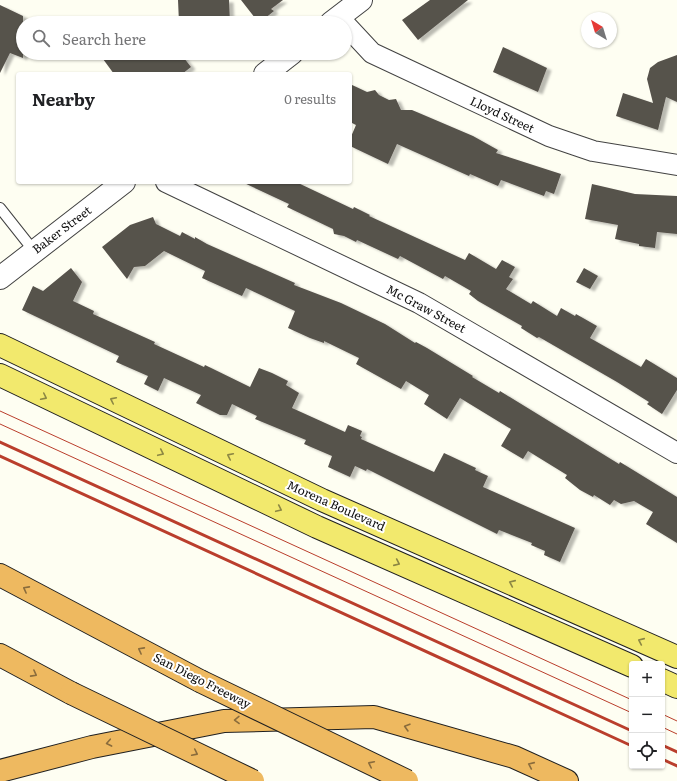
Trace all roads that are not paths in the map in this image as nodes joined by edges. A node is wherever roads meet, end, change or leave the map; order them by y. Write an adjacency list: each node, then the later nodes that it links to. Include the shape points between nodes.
1 (361, 0): 2 (street)
2 (346, 16)
3 (352, 34): 6 (street, Lloyd Street, via 372,53 549,136 593,151)
4 (283, 60): 5 (street)
5 (268, 72)
6 (677, 165)
7 (121, 184): 10 (street, Baker Street)
8 (170, 184): 14 (street, Mc Graw Street, via 419,303)
9 (0, 208): 10 (lane)
10 (34, 251): 11 (street, Baker Street)
11 (0, 278)
12 (0, 345): 17 (main road, Morena Boulevard, one-way to 12, via 322,500)
13 (0, 375): 18 (main road, one-way to 18, via 317,527)
14 (677, 453)
15 (0, 575): 23 (highway, San Diego Freeway, one-way to 15, bridge, via 200,681)
16 (0, 655): 22 (highway, one-way to 22, bridge, via 71,694)
17 (677, 657)
18 (629, 665)
19 (665, 681): 20 (main road)
20 (677, 687)
21 (0, 772): 24 (highway, one-way to 21, via 514,757 374,717 224,721 92,747)
22 (253, 781)
23 (406, 781)
24 (567, 781)

